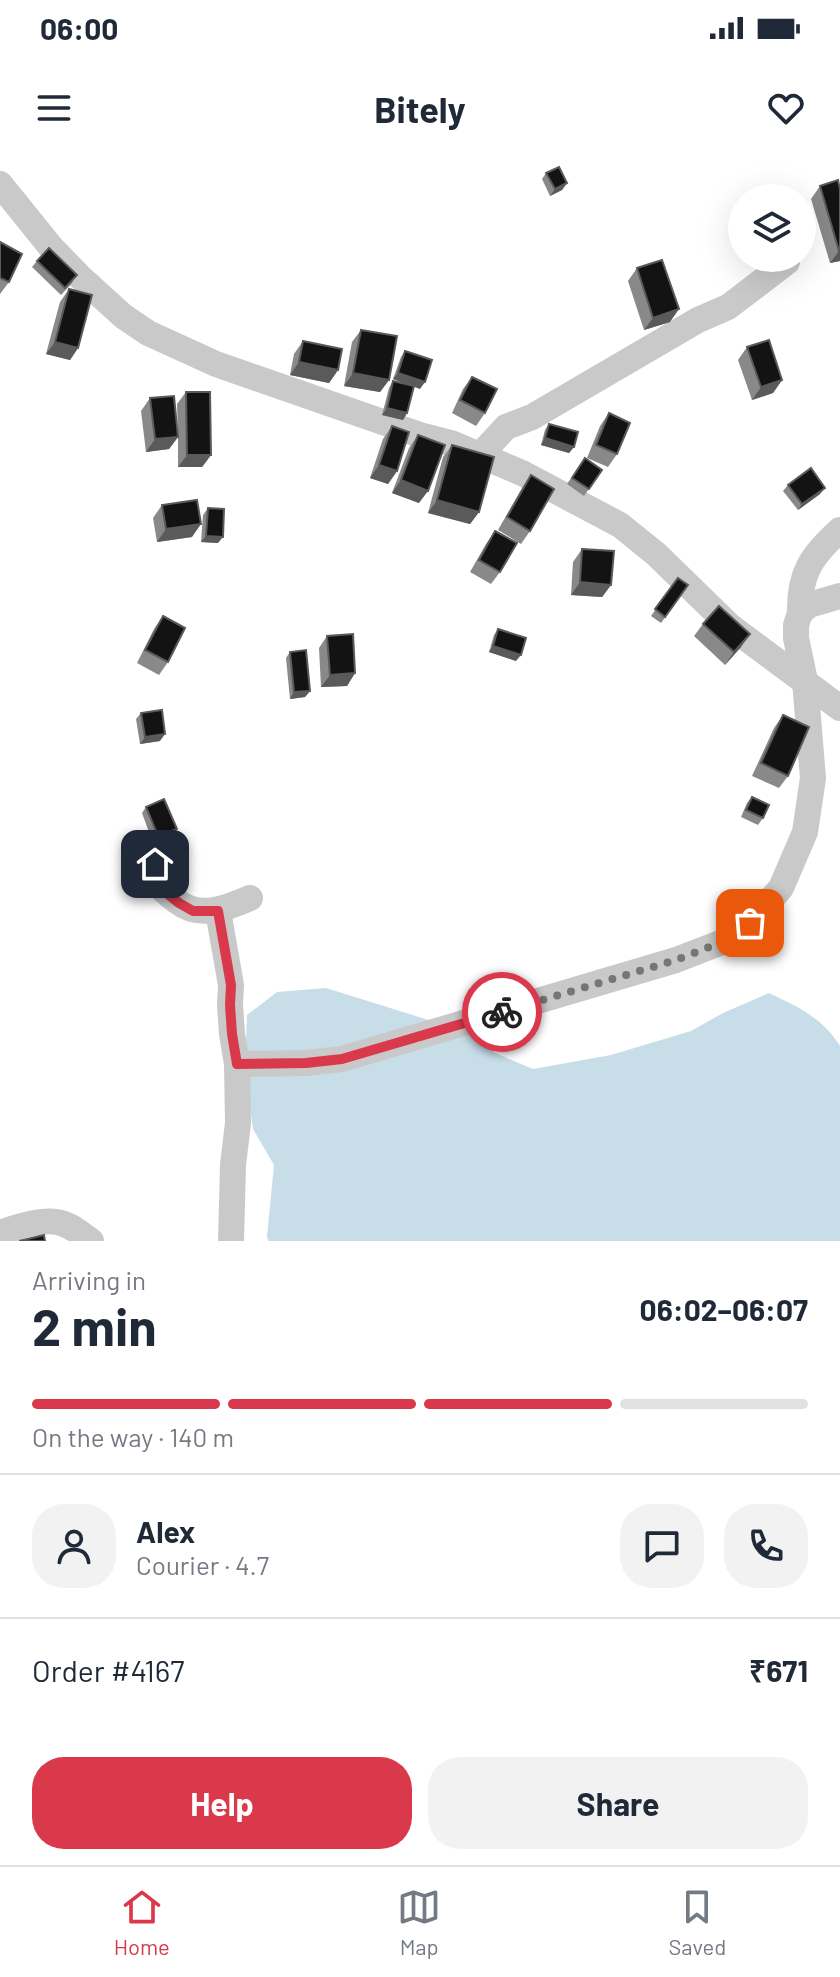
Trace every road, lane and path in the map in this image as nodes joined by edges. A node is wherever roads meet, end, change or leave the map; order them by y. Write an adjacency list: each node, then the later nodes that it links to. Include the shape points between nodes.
1 (0, 184): 3 (street, via 79,276 148,333 216,364)
2 (774, 272): 3 (street, via 728,307 506,427)
3 (480, 455): 7 (street, via 620,525 731,627)
4 (840, 530): 6 (street, via 804,576)
5 (840, 596): 6 (street)
6 (800, 613): 7 (street, via 796,638)
7 (805, 681): 8 (street); 12 (street, via 813,778 805,832 781,888 750,923 725,941 625,976 342,1059)
8 (840, 708)
9 (158, 850): 11 (street, via 153,882 193,911)
10 (250, 898): 11 (street)
11 (218, 911): 12 (street)
12 (237, 1064): 14 (street, via 238,1123)
13 (0, 1233): 15 (street, via 58,1222)
14 (227, 1237)
15 (91, 1241)

